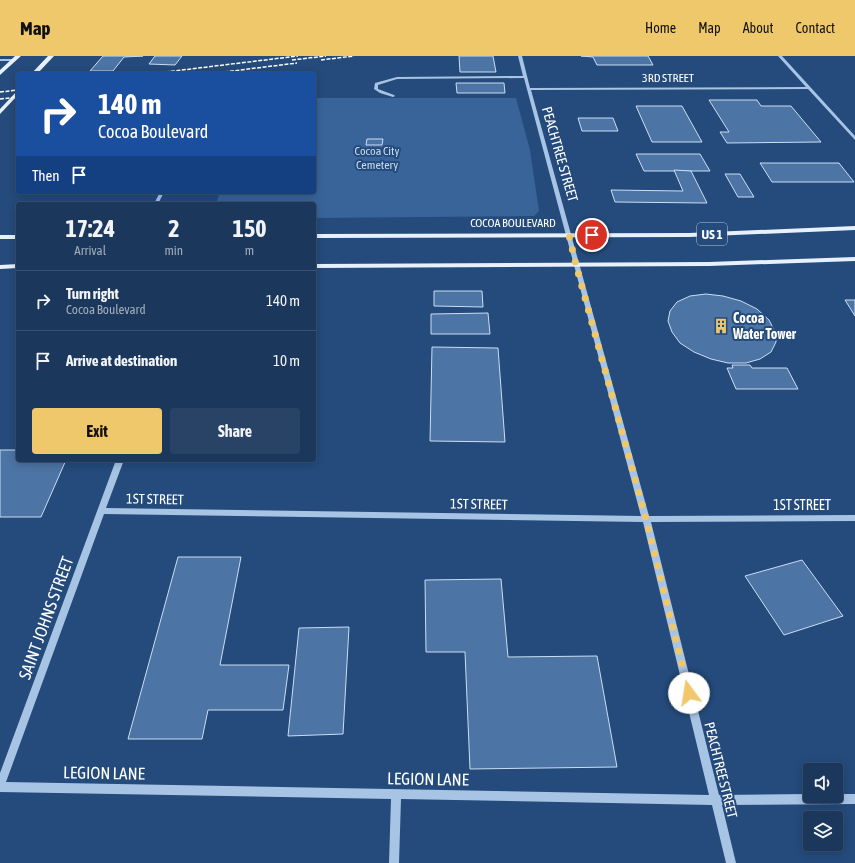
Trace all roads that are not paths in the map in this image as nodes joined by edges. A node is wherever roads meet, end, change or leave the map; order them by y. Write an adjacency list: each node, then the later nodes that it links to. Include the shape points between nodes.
1 (51, 56): 6 (main road)
2 (520, 56): 8 (street, PEACHTREE STREET)
3 (780, 56): 9 (street)
4 (16, 58): 5 (street); 7 (main road)
5 (0, 60)
6 (36, 72)
7 (0, 73)
8 (525, 77): 10 (street, PEACHTREE STREET); 12 (street, via 397,78 376,84 376,89)
9 (808, 88): 10 (street, 3RD STREET); 14 (street)
10 (528, 89): 16 (street, PEACHTREE STREET)
11 (16, 94): 13 (main road)
12 (393, 96)
13 (0, 112)
14 (855, 139)
15 (855, 228): 16 (main road, COCOA BOULEVARD / US 1, via 754,234)
16 (569, 235): 17 (main road, COCOA BOULEVARD / US 1); 21 (street, PEACHTREE STREET)
17 (316, 236)
18 (0, 237): 19 (main road)
19 (16, 237)
20 (855, 259): 21 (main road, US 1, via 764,263)
21 (576, 265): 24 (main road, US 1); 28 (street, PEACHTREE STREET)
22 (0, 266): 23 (main road)
23 (16, 266)
24 (316, 266)
25 (119, 462): 26 (street, SAINT JOHNS STREET)
26 (102, 511): 28 (street, 1ST STREET); 29 (street, SAINT JOHNS STREET)
27 (855, 518): 28 (street, 1ST STREET)
28 (646, 519): 32 (street, PEACHTREE STREET)
29 (0, 786): 30 (street, LEGION LANE)
30 (396, 794): 32 (street, LEGION LANE); 33 (street)
31 (855, 799): 32 (street, LEGION LANE)
32 (715, 800): 34 (street, PEACHTREE STREET)
33 (394, 863)
34 (731, 863)

